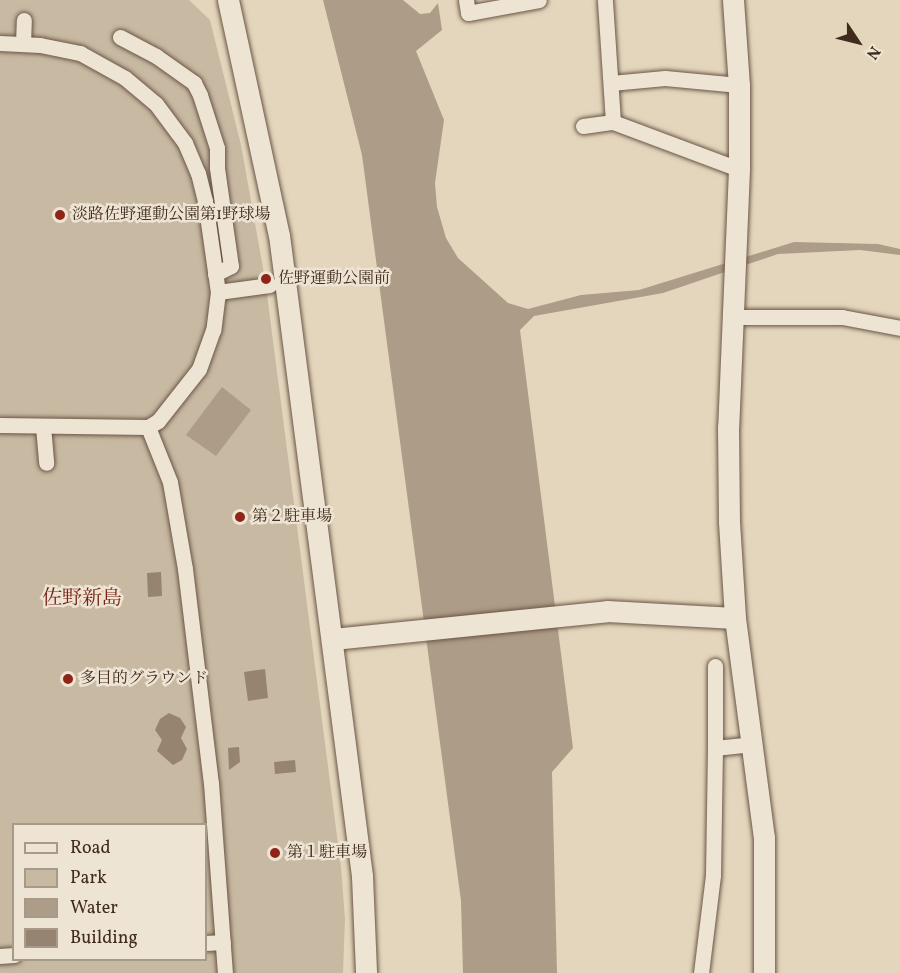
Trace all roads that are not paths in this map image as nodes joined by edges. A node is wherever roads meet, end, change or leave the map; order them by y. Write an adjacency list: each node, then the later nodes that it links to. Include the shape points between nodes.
1 (228, 0): 25 (street, via 279,235)
2 (466, 0): 3 (street, via 468,13)
3 (538, 0)
4 (605, 0): 10 (street)
5 (733, 0): 11 (street)
6 (24, 20): 9 (street)
7 (120, 37): 15 (street, via 156,56 197,89 218,148 231,266)
8 (0, 44): 9 (street)
9 (23, 44): 15 (street, via 59,48 103,64 138,88 167,117 185,143 200,179)
10 (611, 83): 11 (street, via 665,78); 12 (street)
11 (739, 85): 14 (street)
12 (613, 122): 13 (street); 14 (street)
13 (583, 126)
14 (739, 169): 18 (street)
15 (215, 274): 17 (street)
16 (270, 285): 17 (street)
17 (218, 292): 22 (street, via 213,330 199,369 178,400)
18 (733, 317): 19 (street, via 842,316); 24 (street, via 728,474)
19 (900, 328)
20 (0, 425): 21 (street)
21 (43, 426): 22 (street); 23 (street)
22 (148, 427): 29 (street, via 170,482 185,569 211,783)
23 (45, 463)
24 (735, 618): 25 (street, via 648,611 557,616); 27 (street)
25 (333, 639): 32 (street, via 362,876)
26 (715, 666): 28 (street)
27 (752, 744): 28 (street); 34 (street, via 764,846)
28 (715, 748): 33 (street, via 713,875)
29 (223, 942): 30 (street); 31 (street)
30 (207, 943)
31 (225, 973)
32 (366, 973)
33 (701, 973)
34 (764, 973)

